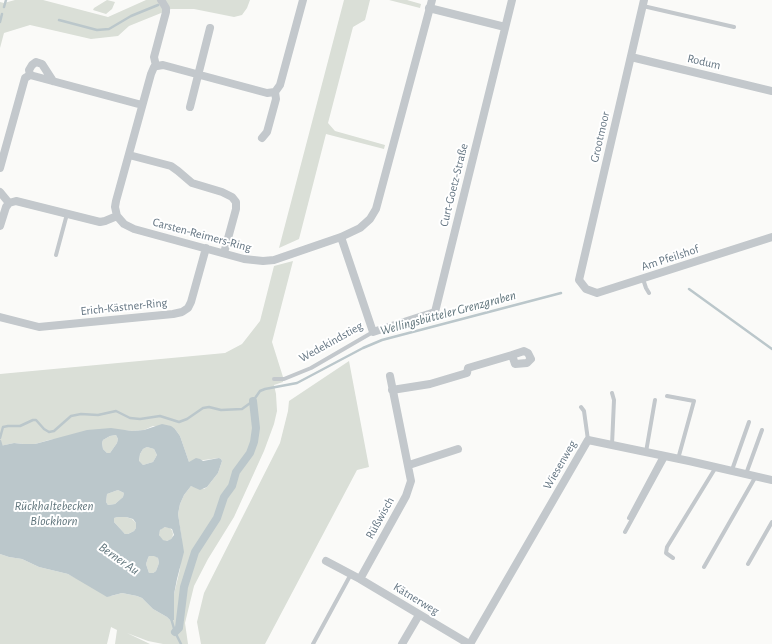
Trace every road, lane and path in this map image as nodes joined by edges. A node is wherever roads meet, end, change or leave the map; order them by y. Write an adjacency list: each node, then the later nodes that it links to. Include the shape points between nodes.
1 (161, 0): 10 (street, via 166,12 154,57)
2 (303, 0): 15 (street, via 280,86)
3 (512, 0): 6 (street, Curt-Goetz-Straße)
4 (644, 3): 7 (lane); 9 (street, Grootmoor)
5 (430, 4): 6 (street); 26 (street, Carsten-Reimers-Ring, via 376,208 366,223)
6 (505, 27): 35 (street, Curt-Goetz-Straße, via 435,312)
7 (734, 27)
8 (210, 28): 12 (street)
9 (631, 57): 14 (street, Rodum); 32 (street, Grootmoor)
10 (156, 66): 12 (street, via 163,65); 16 (street, via 151,74)
11 (30, 75): 13 (street); 13 (street, via 32,65 40,62); 20 (street, via 25,78)
12 (199, 75): 15 (street, via 267,94); 17 (street)
13 (53, 81): 16 (street)
14 (772, 90)
15 (275, 92): 18 (street, via 276,99 267,132)
16 (142, 105): 19 (street)
17 (190, 107)
18 (262, 138)
19 (129, 155): 24 (street, via 116,200); 29 (street, via 171,166 192,183 232,197 236,202 236,209)
20 (0, 168)
21 (0, 192): 22 (street)
22 (9, 203): 23 (street, via 18,201); 25 (street)
23 (67, 214): 24 (street, via 100,222); 30 (lane)
24 (117, 216): 28 (street, Carsten-Reimers-Ring, via 129,227)
25 (0, 226)
26 (341, 237): 29 (street, Carsten-Reimers-Ring, via 268,261 252,261); 35 (street, Wedekindstieg)
27 (772, 237): 31 (street, Am Pfeilshof)
28 (206, 248): 29 (street, Carsten-Reimers-Ring); 34 (street, Erich-Kästner-Ring, via 191,302 182,312 43,327)
29 (224, 254)
30 (56, 255)
31 (643, 279): 32 (street, Am Pfeilshof, via 597,293 586,289); 33 (lane)
32 (579, 280)
33 (649, 293)
34 (0, 316)
35 (373, 332): 38 (lane, Wedekindstieg, via 311,368 284,379)
36 (512, 354): 39 (street, via 430,384)
37 (390, 376): 39 (street, Rüßwisch)
38 (274, 379)
39 (392, 390): 52 (street, Rüßwisch)
40 (612, 393): 47 (lane)
41 (667, 396): 51 (lane, via 694,401)
42 (655, 400): 49 (lane)
43 (581, 407): 46 (lane, via 584,411)
44 (749, 422): 54 (lane)
45 (762, 430): 55 (lane)
46 (588, 440): 47 (street, Wiesenweg); 70 (street, Wiesenweg)
47 (612, 445): 49 (street, Wiesenweg)
48 (458, 449): 52 (street)
49 (646, 452): 50 (street, Wiesenweg)
50 (664, 456): 51 (street, Wiesenweg); 58 (lane); 60 (lane)
51 (678, 458): 53 (street, Wiesenweg)
52 (409, 465): 66 (street, Rüßwisch, via 411,481 406,496)
53 (716, 467): 54 (street, Wiesenweg); 61 (lane, via 667,547 666,553)
54 (732, 470): 55 (street, Wiesenweg)
55 (746, 474): 56 (street, Wiesenweg)
56 (756, 476): 57 (street, Wiesenweg); 64 (lane)
57 (772, 480)
58 (629, 518)
59 (772, 522): 63 (lane)
60 (625, 532)
61 (673, 558)
62 (326, 561): 65 (street, Kätnerweg)
63 (748, 564)
64 (704, 567)
65 (351, 574): 66 (street, Kätnerweg); 68 (lane)
66 (360, 579): 67 (street, Kätnerweg)
67 (419, 615): 69 (street); 70 (street, Kätnerweg)
68 (312, 644)
69 (402, 644)
70 (469, 644)

